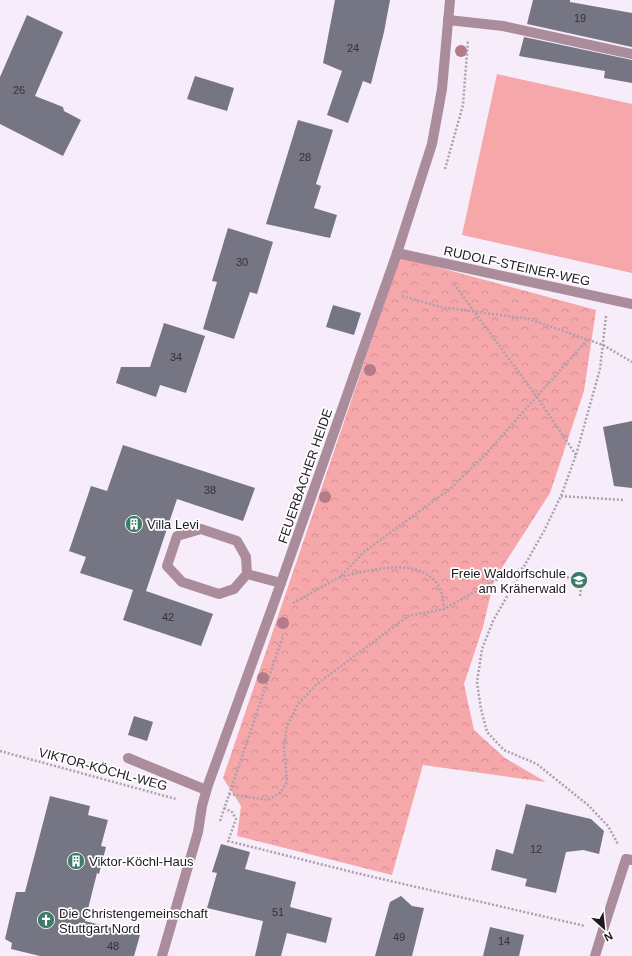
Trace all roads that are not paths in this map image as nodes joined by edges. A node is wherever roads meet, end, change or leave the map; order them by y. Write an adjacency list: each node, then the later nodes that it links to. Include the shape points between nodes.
1 (450, 0): 2 (street, FEUERBACHER HEIDE)
2 (448, 20): 3 (street, via 503,26); 4 (street, FEUERBACHER HEIDE, via 442,89 432,144)
3 (632, 54)
4 (397, 253): 5 (street, RUDOLF-STEINER-WEG); 7 (street, FEUERBACHER HEIDE)
5 (632, 304)
6 (247, 574): 6 (street, via 246,557 237,541 200,529 178,536 167,566 182,582 219,594 234,589); 7 (street)
7 (281, 583): 9 (street, FEUERBACHER HEIDE)
8 (128, 758): 9 (street)
9 (207, 788): 11 (street, FEUERBACHER HEIDE, via 198,832)
10 (629, 860): 12 (street)
11 (162, 956)
12 (595, 956)

